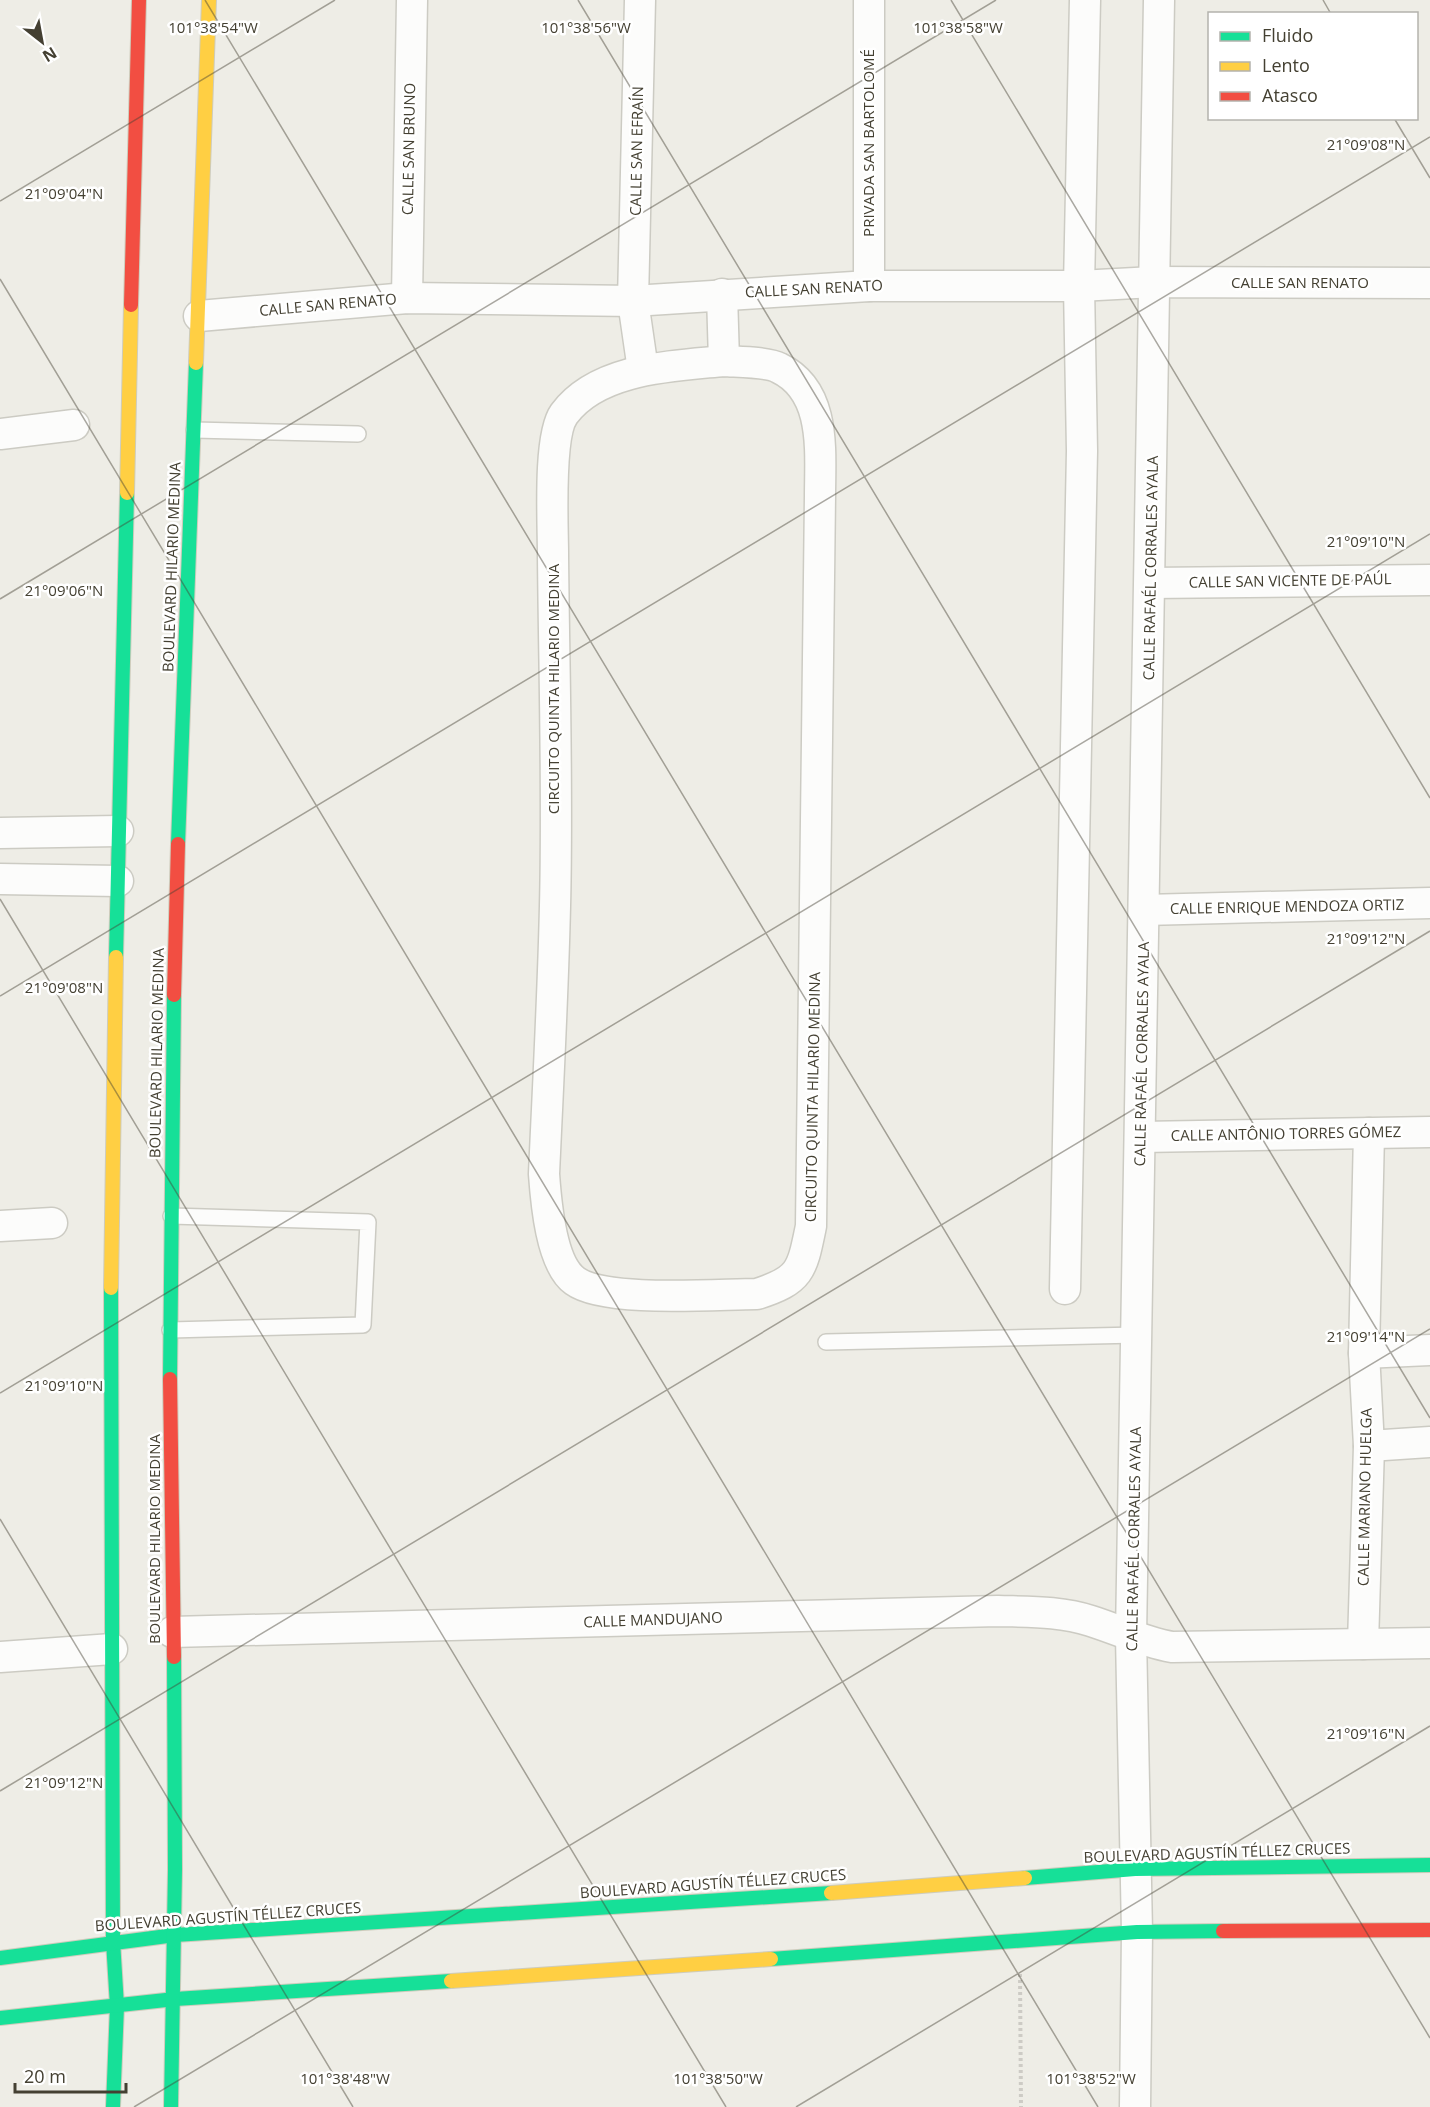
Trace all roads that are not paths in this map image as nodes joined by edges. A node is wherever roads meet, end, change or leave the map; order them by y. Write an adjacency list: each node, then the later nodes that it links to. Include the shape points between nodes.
1 (139, 0): 24 (main road)
2 (209, 0): 15 (main road, BOULEVARD HILARIO MEDINA)
3 (412, 0): 13 (street, CALLE SAN BRUNO)
4 (640, 0): 14 (street, CALLE SAN EFRAÍN)
5 (869, 0): 10 (street, PRIVADA SAN BARTOLOMÉ)
6 (1085, 0): 11 (street)
7 (1159, 0): 8 (street, CALLE RAFAÉL CORRALES AYALA)
8 (1154, 282): 9 (street, CALLE SAN RENATO); 11 (street, CALLE SAN RENATO); 23 (street, CALLE RAFAÉL CORRALES AYALA)
9 (1430, 283)
10 (869, 286): 11 (street, CALLE SAN RENATO); 12 (street, CALLE SAN RENATO)
11 (1079, 286): 36 (street, via 1082,463)
12 (723, 294): 14 (street, CALLE SAN RENATO); 16 (street)
13 (407, 298): 14 (street, CALLE SAN RENATO); 15 (street, CALLE SAN RENATO)
14 (633, 301): 17 (street)
15 (199, 316): 19 (main road, BOULEVARD HILARIO MEDINA)
16 (724, 361): 17 (street, CIRCUITO QUINTA HILARIO MEDINA); 17 (street, CIRCUITO QUINTA HILARIO MEDINA, via 778,367 798,381 812,399 820,450 811,1226 796,1276 756,1294 621,1294 592,1289 574,1281 563,1264 547,1214 544,1174 555,905 556,444 563,415 586,395 611,380)
17 (643, 370)
18 (74, 425): 20 (street)
19 (194, 430): 21 (lane); 33 (main road, BOULEVARD HILARIO MEDINA, via 180,780)
20 (0, 434)
21 (358, 434)
22 (1430, 580): 23 (street, CALLE SAN VICENTE DE PAÚL)
23 (1150, 583): 29 (street, CALLE RAFAÉL CORRALES AYALA)
24 (118, 831): 25 (street); 27 (main road)
25 (0, 833)
26 (0, 879): 27 (street)
27 (118, 881): 48 (main road, via 110,1359)
28 (1430, 903): 29 (street, CALLE ENRIQUE MENDOZA ORTIZ)
29 (1144, 910): 32 (street, CALLE RAFAÉL CORRALES AYALA)
30 (1430, 1132): 31 (street, CALLE ANTÔNIO TORRES GÓMEZ)
31 (1369, 1133): 32 (street, CALLE ANTÔNIO TORRES GÓMEZ); 41 (street, CALLE MARIANO HUELGA)
32 (1142, 1137): 38 (street, CALLE RAFAÉL CORRALES AYALA)
33 (171, 1216): 37 (main road, BOULEVARD HILARIO MEDINA); 37 (lane, via 368,1222 363,1325)
34 (52, 1223): 35 (street)
35 (0, 1226)
36 (1065, 1289)
37 (170, 1330): 44 (main road, BOULEVARD HILARIO MEDINA)
38 (1137, 1335): 39 (lane); 45 (street, CALLE RAFAÉL CORRALES AYALA)
39 (826, 1342)
40 (1430, 1350): 41 (street)
41 (1364, 1353): 43 (street, CALLE MARIANO HUELGA)
42 (1430, 1442): 43 (street)
43 (1369, 1446): 47 (street, CALLE MARIANO HUELGA)
44 (172, 1632): 45 (street, CALLE MANDUJANO, via 998,1611 1090,1620); 54 (main road, BOULEVARD HILARIO MEDINA)
45 (1131, 1636): 47 (street, CALLE MANDUJANO, via 1172,1647 1201,1649); 51 (street, CALLE RAFAÉL CORRALES AYALA)
46 (1430, 1643): 47 (street, CALLE MANDUJANO)
47 (1363, 1644)
48 (112, 1648): 49 (street); 55 (main road)
49 (0, 1657)
50 (1430, 1865): 51 (main road, BOULEVARD AGUSTÍN TÉLLEZ CRUCES)
51 (1135, 1869): 53 (street, CALLE RAFAÉL CORRALES AYALA); 54 (main road, BOULEVARD AGUSTÍN TÉLLEZ CRUCES, via 807,1895)
52 (1430, 1930): 53 (main road)
53 (1137, 1932): 57 (main road); 62 (street, CALLE RAFAÉL CORRALES AYALA)
54 (175, 1935): 55 (main road, BOULEVARD AGUSTÍN TÉLLEZ CRUCES); 57 (main road, BOULEVARD HILARIO MEDINA)
55 (113, 1941): 56 (main road, BOULEVARD AGUSTÍN TÉLLEZ CRUCES); 58 (main road)
56 (0, 1958)
57 (175, 1999): 58 (main road); 61 (main road, BOULEVARD HILARIO MEDINA)
58 (117, 2006): 59 (main road); 60 (main road)
59 (0, 2018)
60 (113, 2107)
61 (171, 2107)
62 (1135, 2107)

